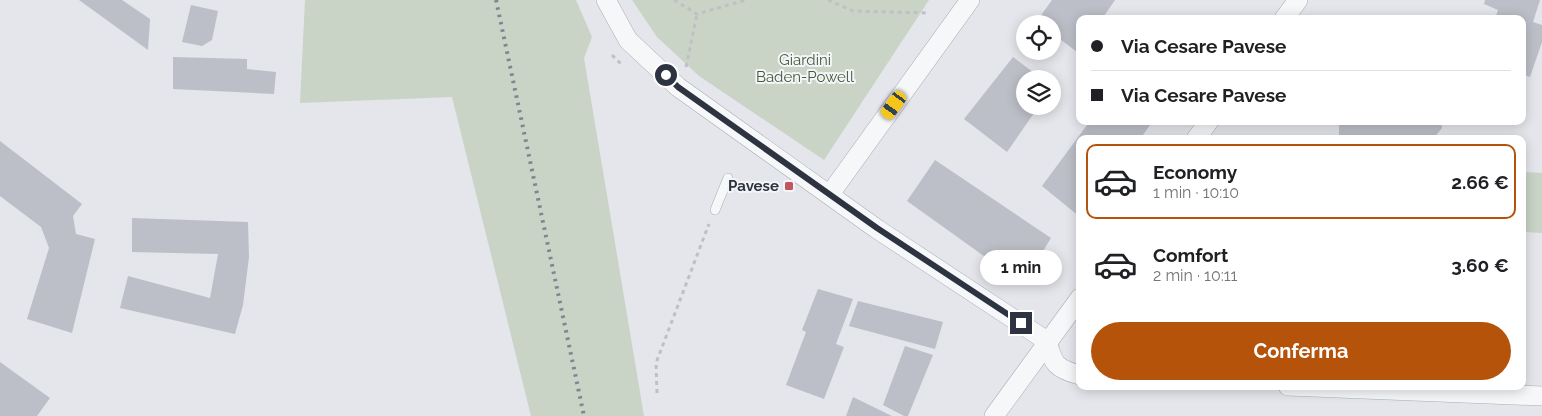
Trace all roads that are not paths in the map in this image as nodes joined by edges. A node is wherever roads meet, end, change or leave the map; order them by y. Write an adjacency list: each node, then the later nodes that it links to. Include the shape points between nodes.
1 (606, 0): 6 (street, via 628,40 678,87)
2 (970, 0): 6 (street)
3 (1298, 0): 4 (street)
4 (1287, 15)
5 (728, 178): 7 (lane)
6 (830, 194): 9 (street)
7 (714, 210)
8 (1076, 303): 9 (street)
9 (1047, 341): 10 (street, via 1052,361); 13 (street)
10 (1076, 374)
11 (1390, 390): 12 (street)
12 (1542, 396)
13 (994, 416)

